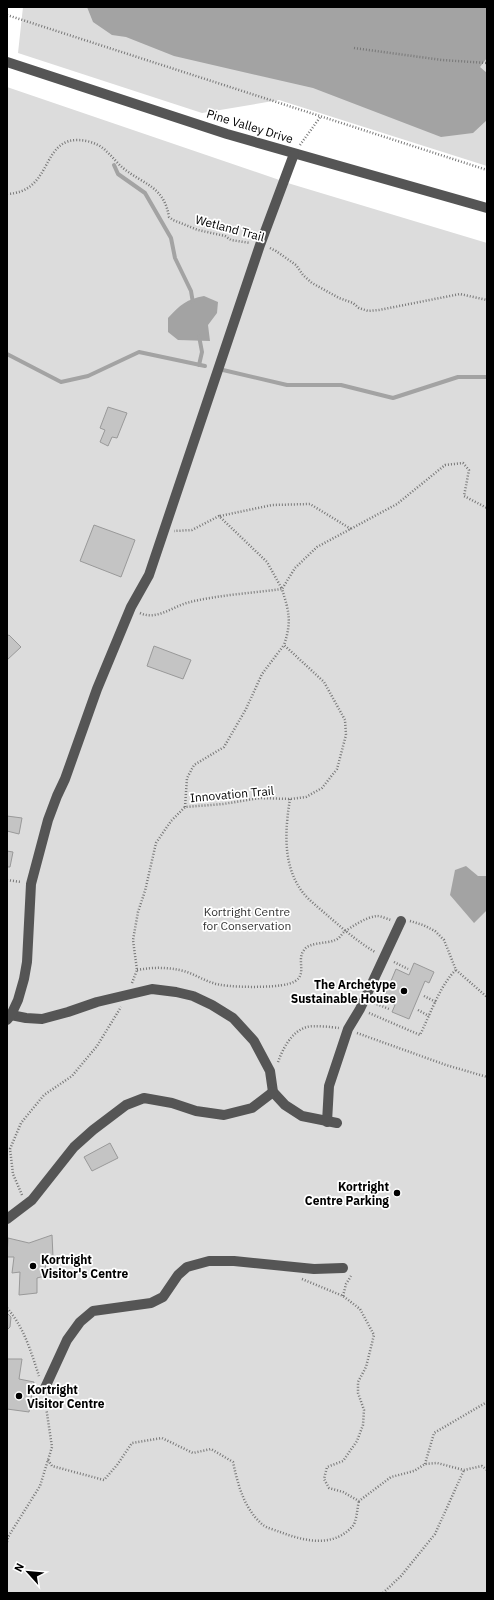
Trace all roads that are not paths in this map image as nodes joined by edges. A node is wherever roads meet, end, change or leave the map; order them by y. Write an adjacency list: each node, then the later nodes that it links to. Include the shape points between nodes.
1 (7, 62): 2 (street, Pine Valley Drive)
2 (294, 154): 3 (street, Pine Valley Drive); 5 (street, via 260,245 148,575 131,607 97,689 48,820 31,884 24,979)
3 (487, 208)
4 (401, 921): 6 (street, via 348,1029 329,1086 332,1123 302,1116 285,1105)
5 (9, 1018): 6 (street, via 42,1019 152,989 193,996 233,1018 254,1041 270,1070)
6 (273, 1092): 7 (street, via 252,1108 224,1115 144,1098 126,1105 74,1147 32,1200)
7 (7, 1219)
8 (343, 1268): 9 (street, via 314,1269 234,1261 209,1261 187,1266 162,1297 151,1303 93,1311 80,1322 67,1340)
9 (44, 1390)

